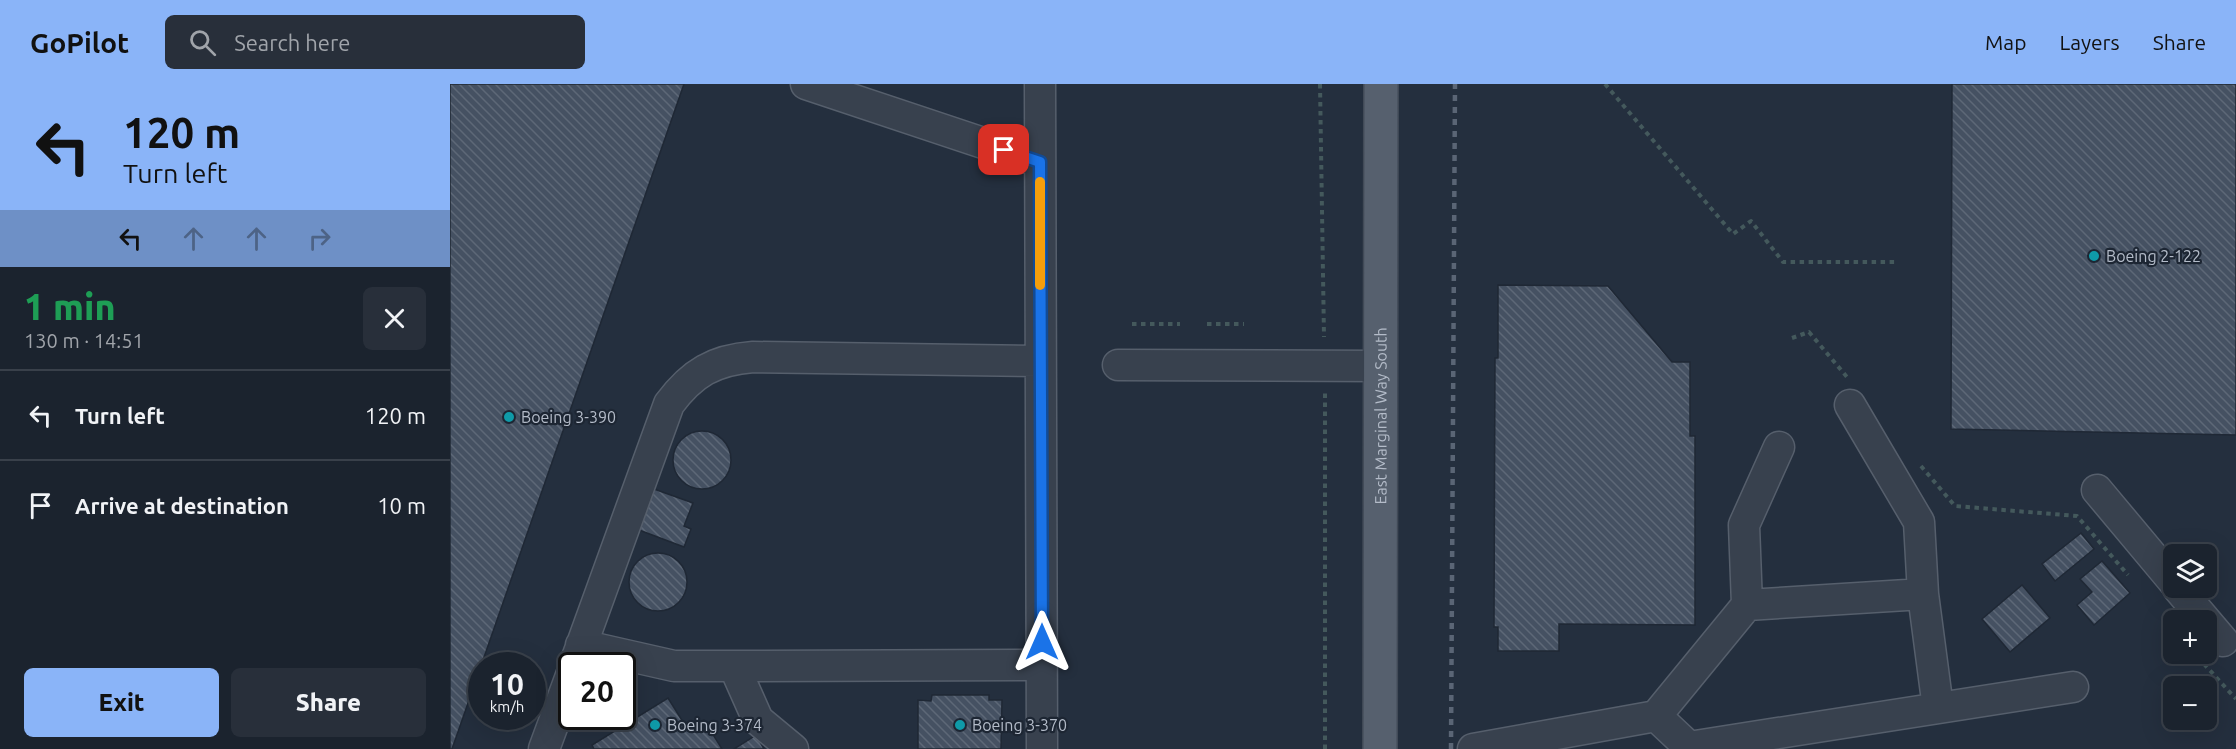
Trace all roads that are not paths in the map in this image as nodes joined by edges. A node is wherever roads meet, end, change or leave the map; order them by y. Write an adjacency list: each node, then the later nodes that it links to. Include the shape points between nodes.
1 (806, 84): 4 (lane)
2 (1040, 84): 4 (lane)
3 (1381, 84): 7 (main road, East Marginal Way South)
4 (1040, 162): 5 (lane)
5 (1040, 361): 16 (lane, via 753,357 726,360 700,372 685,382 669,404); 18 (lane)
6 (1118, 365): 7 (lane)
7 (1381, 366): 28 (main road, East Marginal Way South)
8 (1849, 392): 12 (lane, via 1918,522)
9 (1779, 447): 14 (lane, via 1744,525)
10 (2097, 490): 11 (lane)
11 (2163, 569)
12 (1923, 594): 14 (lane); 21 (lane)
13 (2186, 598): 15 (lane)
14 (1747, 605): 23 (lane)
15 (2197, 610)
16 (579, 652)
17 (636, 662): 19 (lane)
18 (1042, 665): 19 (lane); 27 (lane)
19 (734, 666): 26 (lane, via 758,720)
20 (2073, 687): 21 (lane)
21 (1938, 708): 24 (lane)
22 (558, 712): 25 (lane)
23 (1656, 716): 24 (lane); 29 (lane)
24 (1689, 748)
25 (544, 749)
26 (793, 749)
27 (1042, 749)
28 (1380, 749)
29 (1473, 749)

